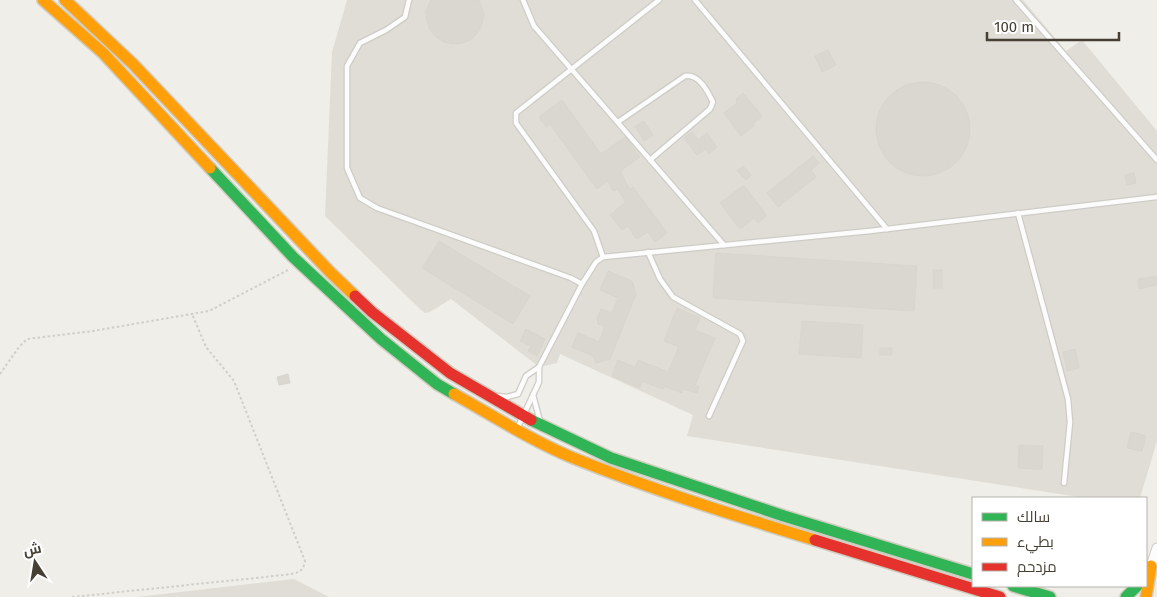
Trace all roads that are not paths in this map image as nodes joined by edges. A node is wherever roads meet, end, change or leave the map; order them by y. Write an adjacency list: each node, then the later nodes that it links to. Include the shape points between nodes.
1 (44, 0): 26 (main road, via 104,53 300,263 381,339 437,384)
2 (65, 0): 20 (main road, via 133,64 372,312)
3 (409, 0): 18 (lane, via 405,17 360,43 347,66 347,168 360,198 377,208)
4 (523, 0): 8 (lane, via 534,26)
5 (659, 0): 8 (lane)
6 (694, 0): 14 (lane)
7 (1016, 0): 11 (lane)
8 (571, 68): 9 (lane); 17 (lane, via 514,118 594,231)
9 (618, 122): 10 (lane); 10 (lane, via 684,76 698,78 713,102 710,109)
10 (650, 160): 15 (lane)
11 (1157, 160)
12 (1157, 197): 13 (lane)
13 (1018, 213): 14 (lane); 29 (lane, via 1068,399 1070,422)
14 (887, 229): 15 (lane)
15 (724, 245): 16 (lane)
16 (648, 252): 17 (lane); 25 (lane, via 660,279 673,297 740,334 743,341)
17 (603, 257): 18 (lane)
18 (582, 284): 19 (lane)
19 (539, 368): 21 (lane, via 526,376); 22 (lane, via 539,382)
20 (481, 392): 21 (lane, via 507,397); 23 (main road)
21 (518, 394): 23 (lane)
22 (533, 395): 24 (lane); 27 (lane)
23 (510, 408): 24 (main road); 26 (lane)
24 (522, 416): 27 (main road); 28 (lane)
25 (709, 416)
26 (503, 422): 28 (main road)
27 (541, 424): 30 (main road, via 611,458)
28 (517, 430): 31 (main road, via 586,462)
29 (1064, 483)
30 (756, 506): 31 (main road); 34 (main road)
31 (750, 520): 37 (main road)
32 (1157, 548): 33 (street)
33 (1148, 570)
34 (972, 574)
35 (1016, 587): 38 (main road)
36 (1143, 592): 39 (main road)
37 (1000, 597)
38 (1050, 597)
39 (1126, 597)

